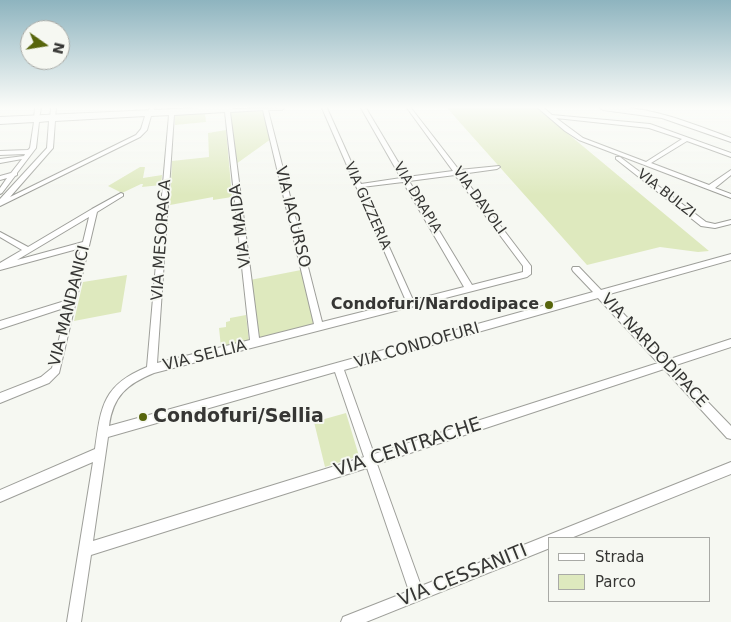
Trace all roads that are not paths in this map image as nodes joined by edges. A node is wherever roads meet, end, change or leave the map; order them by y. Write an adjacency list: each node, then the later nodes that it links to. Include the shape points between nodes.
1 (35, 137): 15 (street)
2 (52, 137): 20 (street, via 51,147)
3 (137, 137): 31 (street)
4 (170, 137): 51 (street, VIA MESORACA)
5 (231, 137): 48 (street, VIA MAIDA)
6 (272, 137): 46 (street, VIA IACURSO)
7 (337, 137): 26 (street, VIA GIZZERIA)
8 (380, 137): 25 (street, VIA DRAPIA)
9 (431, 137): 21 (street, VIA DAVOLI)
10 (579, 137): 13 (street)
11 (680, 137): 12 (street)
12 (686, 139): 16 (street); 18 (street)
13 (606, 149): 18 (street); 33 (street, VIA BULZI, via 704,224 715,226)
14 (0, 153): 15 (street)
15 (30, 154): 17 (street); 23 (street)
16 (731, 156)
17 (0, 161)
18 (646, 164): 27 (street)
19 (497, 166): 21 (street)
20 (29, 170): 23 (street); 31 (street)
21 (458, 172): 25 (street); 40 (street, VIA DAVOLI)
22 (731, 172): 27 (street)
23 (14, 174): 24 (street); 28 (street)
24 (0, 178)
25 (406, 180): 26 (street); 41 (street, VIA DRAPIA)
26 (358, 186): 44 (street, VIA GIZZERIA)
27 (710, 188): 30 (street)
28 (0, 192)
29 (121, 195): 32 (street)
30 (731, 196)
31 (0, 203)
32 (94, 210): 35 (street, VIA MANDANICI); 36 (street)
33 (731, 222)
34 (0, 234): 36 (street)
35 (85, 244): 38 (street); 43 (street, VIA MANDANICI)
36 (27, 250): 38 (street)
37 (731, 257): 42 (street, VIA CONDOFURI)
38 (0, 267)
39 (576, 269): 42 (street, VIA NARDODIPACE)
40 (528, 272): 41 (street, VIA SELLIA)
41 (470, 289): 44 (street, VIA SELLIA)
42 (600, 294): 49 (street, VIA NARDODIPACE); 50 (street, VIA CONDOFURI)
43 (72, 302): 45 (street); 52 (street, VIA MANDANICI, via 54,372 42,381)
44 (411, 304): 46 (street, VIA SELLIA)
45 (0, 325)
46 (319, 327): 48 (street, VIA SELLIA)
47 (731, 343): 49 (street, VIA CENTRACHE)
48 (255, 344): 51 (street, VIA SELLIA)
49 (665, 364): 54 (street, VIA NARDODIPACE); 56 (street, VIA CENTRACHE)
50 (338, 367): 53 (street, VIA CONDOFURI); 56 (street)
51 (152, 369): 53 (street, VIA SELLIA, via 130,379 115,392 108,405)
52 (0, 398)
53 (102, 432): 55 (street, VIA SELLIA)
54 (731, 434)
55 (99, 453): 58 (street); 61 (street, VIA SELLIA)
56 (370, 460): 61 (street, VIA CENTRACHE); 62 (street)
57 (731, 468): 59 (street)
58 (0, 496)
59 (558, 537)
60 (548, 542): 62 (street, VIA CESSANITI)
61 (85, 550): 63 (street, VIA SELLIA)
62 (416, 595): 64 (street, VIA CESSANITI)
63 (74, 622)
64 (348, 622)

